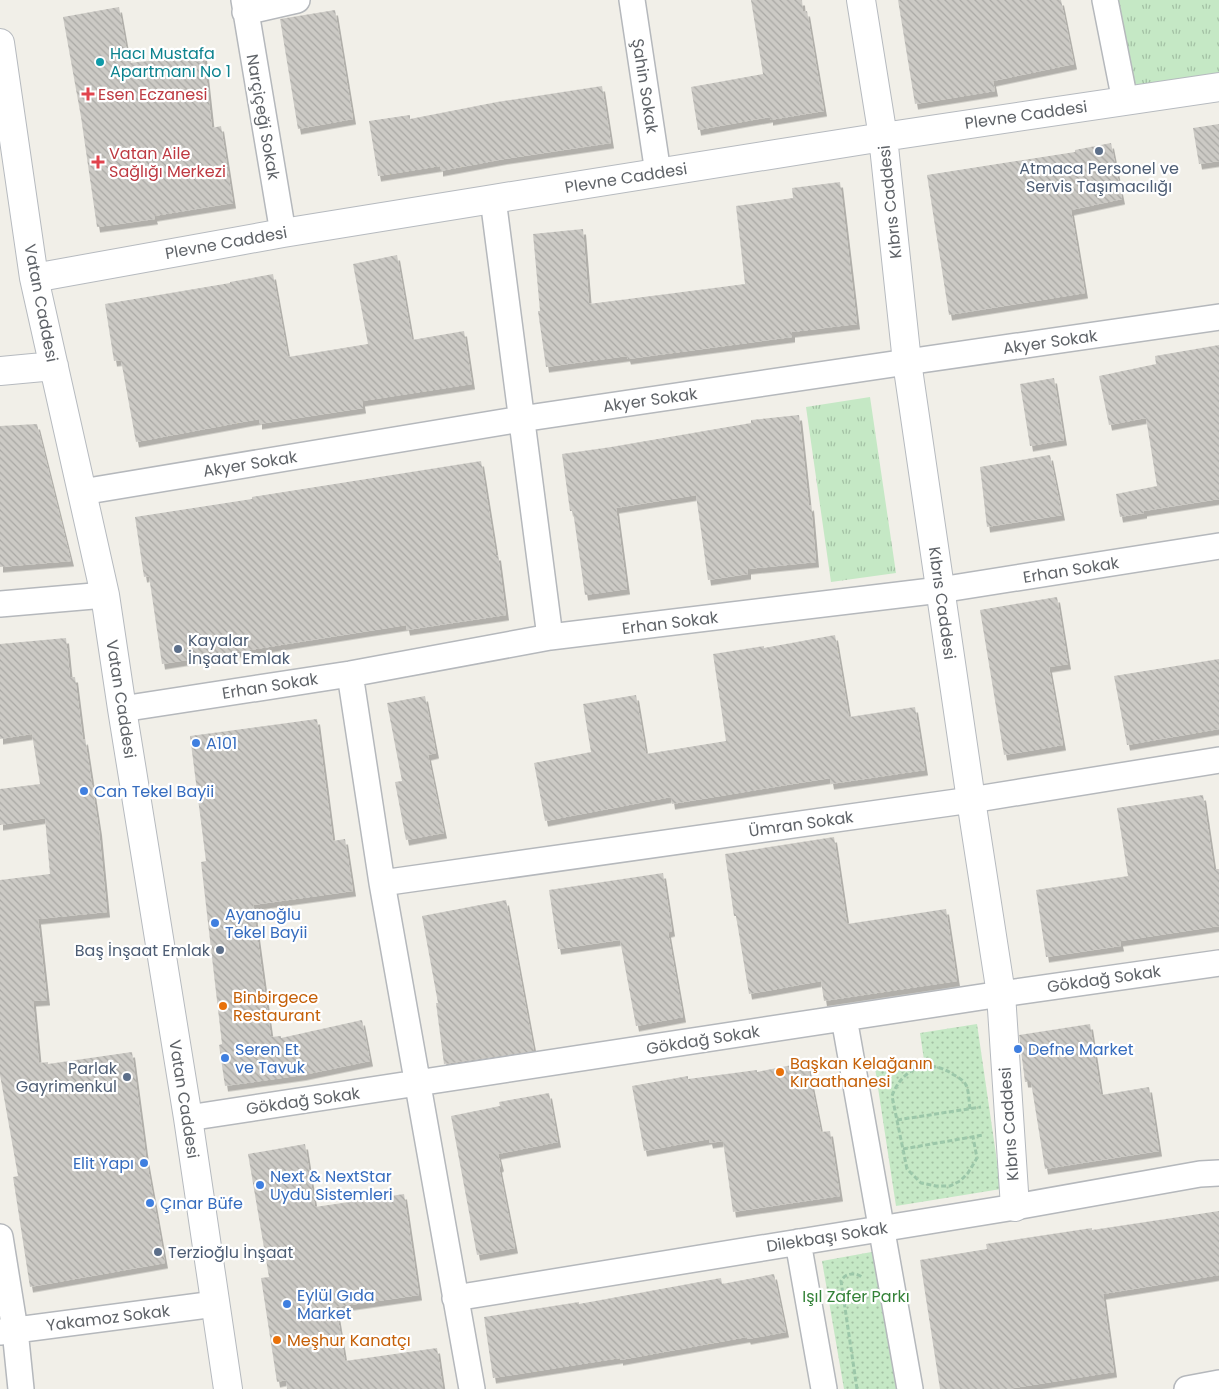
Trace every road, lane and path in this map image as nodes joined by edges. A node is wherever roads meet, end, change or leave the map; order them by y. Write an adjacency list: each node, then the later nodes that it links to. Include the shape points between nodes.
1 (296, 0): 5 (street)
2 (632, 0): 10 (street, Şahin Sokak)
3 (861, 0): 9 (street, Kıbrıs Caddesi)
4 (1105, 0): 8 (street)
5 (245, 6): 12 (street, Narçiçeği Sokak)
6 (0, 43): 13 (street, Vatan Caddesi)
7 (1219, 87): 8 (street, Plevne Caddesi)
8 (1125, 101): 9 (street, Plevne Caddesi)
9 (883, 136): 10 (street, Plevne Caddesi); 15 (street, Kıbrıs Caddesi)
10 (658, 173): 11 (street, Plevne Caddesi)
11 (493, 199): 12 (street, Plevne Caddesi); 18 (street)
12 (284, 233): 13 (street, Plevne Caddesi)
13 (34, 278): 16 (street, Vatan Caddesi)
14 (1219, 318): 15 (street, Akyer Sokak)
15 (907, 362): 18 (street, Akyer Sokak); 21 (street, Kıbrıs Caddesi)
16 (54, 366): 17 (street); 19 (street, Vatan Caddesi)
17 (0, 371)
18 (521, 419): 19 (street, Akyer Sokak); 24 (street)
19 (82, 492): 22 (street, Vatan Caddesi)
20 (1219, 546): 21 (street, Erhan Sokak)
21 (940, 590): 24 (street, Erhan Sokak); 28 (street, Kıbrıs Caddesi)
22 (105, 595): 23 (street); 26 (street, Vatan Caddesi)
23 (0, 604)
24 (550, 637): 25 (street, Erhan Sokak)
25 (350, 674): 26 (street, Erhan Sokak); 29 (street)
26 (122, 709): 36 (street, Vatan Caddesi)
27 (1219, 760): 28 (street, Ümran Sokak)
28 (971, 800): 29 (street, Ümran Sokak); 31 (street, Kıbrıs Caddesi)
29 (382, 883): 33 (street)
30 (1219, 963): 31 (street, Gökdağ Sokak)
31 (1001, 994): 32 (street, Gökdağ Sokak); 42 (street, Kıbrıs Caddesi)
32 (844, 1018): 33 (street, Gökdağ Sokak); 43 (street)
33 (418, 1084): 36 (street, Gökdağ Sokak); 47 (street)
34 (970, 1108): 35 (path, via 981,1107); 37 (path); 37 (path, via 966,1086 960,1079 942,1067 922,1067 907,1074 895,1088 892,1096)
35 (982, 1114)
36 (188, 1118): 48 (street, Vatan Caddesi)
37 (897, 1120): 40 (path)
38 (985, 1128): 39 (path, via 986,1135)
39 (973, 1137): 40 (path); 40 (path, via 977,1158 974,1165 960,1181 950,1186 921,1182 907,1169)
40 (903, 1150)
41 (1209, 1174): 42 (street, Dilekbaşı Sokak)
42 (1015, 1207): 43 (street, Dilekbaşı Sokak)
43 (881, 1228): 45 (street, Dilekbaşı Sokak); 56 (street)
44 (0, 1237): 49 (street)
45 (798, 1242): 47 (street, Dilekbaşı Sokak); 54 (street)
46 (865, 1279): 55 (path, via 854,1273 841,1281)
47 (454, 1298): 53 (street)
48 (215, 1304): 49 (street, Yakamoz Sokak); 52 (street, Vatan Caddesi)
49 (7, 1331): 51 (street)
50 (1219, 1384): 57 (street)
51 (21, 1389)
52 (228, 1389)
53 (472, 1389)
54 (824, 1389)
55 (857, 1389)
56 (910, 1389)
57 (1187, 1389)

